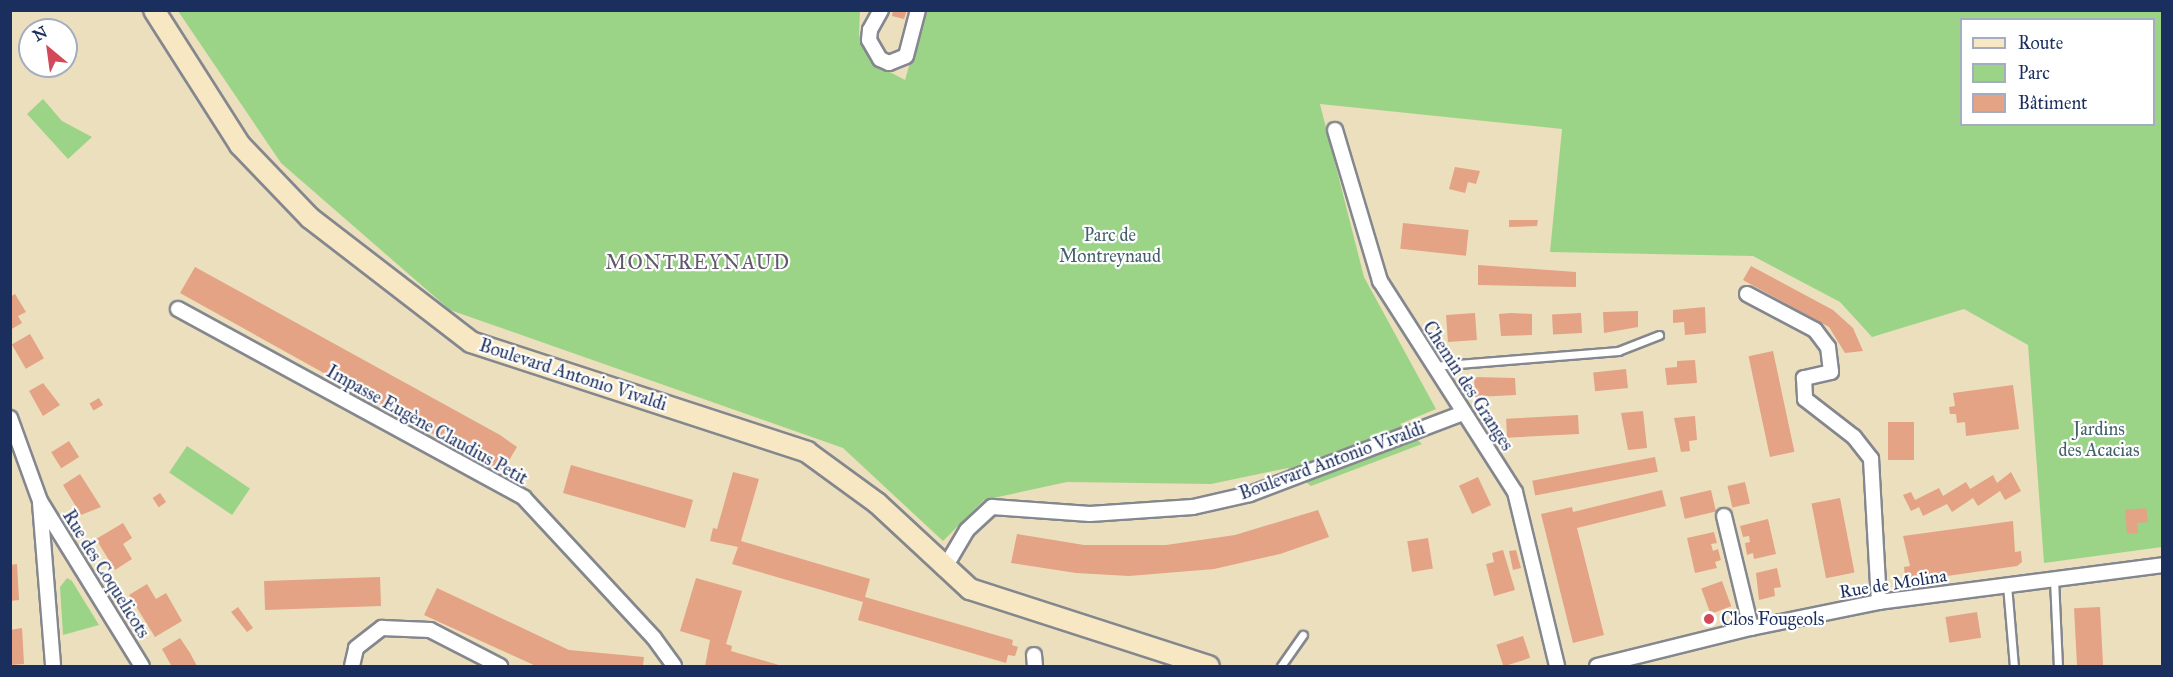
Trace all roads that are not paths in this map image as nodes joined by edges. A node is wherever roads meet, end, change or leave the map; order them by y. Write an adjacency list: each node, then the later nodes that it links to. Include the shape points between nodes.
1 (154, 10): 14 (street, Boulevard Antonio Vivaldi, via 240,145 310,218 471,342 807,452 877,503)
2 (881, 10): 3 (street, via 869,40 880,59 889,63 906,56)
3 (918, 10)
4 (1335, 130): 8 (street, Chemin des Granges, via 1380,281)
5 (1747, 294): 17 (street, via 1815,330 1828,347 1831,372 1804,378 1805,399 1854,437 1872,459)
6 (178, 309): 24 (street, Impasse Eugène Claudius Petit, via 524,498 654,638)
7 (1659, 335): 8 (lane, via 1618,351)
8 (1433, 366): 9 (street, Chemin des Granges)
9 (1463, 413): 14 (street, Boulevard Antonio Vivaldi, via 1250,494 1193,507 1090,514 992,507 967,530); 27 (street, Chemin des Granges, via 1515,492)
10 (10, 418): 11 (street, Rue des Coquelicots)
11 (40, 501): 20 (street, Rue des Coquelicots); 21 (street, Rue des Coquelicots)
12 (1724, 516): 18 (street)
13 (2163, 565): 15 (street, Rue de Molina)
14 (944, 570): 25 (street, Boulevard Antonio Vivaldi, via 970,589)
15 (2054, 579): 16 (street, Rue de Molina); 30 (lane)
16 (2007, 585): 17 (street, Rue de Molina); 29 (lane)
17 (1879, 602): 18 (street, Rue de Molina)
18 (1751, 628): 28 (street, Rue de Molina)
19 (1303, 635): 26 (lane)
20 (53, 666)
21 (142, 666)
22 (352, 666): 23 (street, via 356,648 382,628 430,630)
23 (500, 666)
24 (674, 666)
25 (1209, 666)
26 (1281, 666)
27 (1557, 666)
28 (1597, 666)
29 (2014, 666)
30 (2058, 666)

